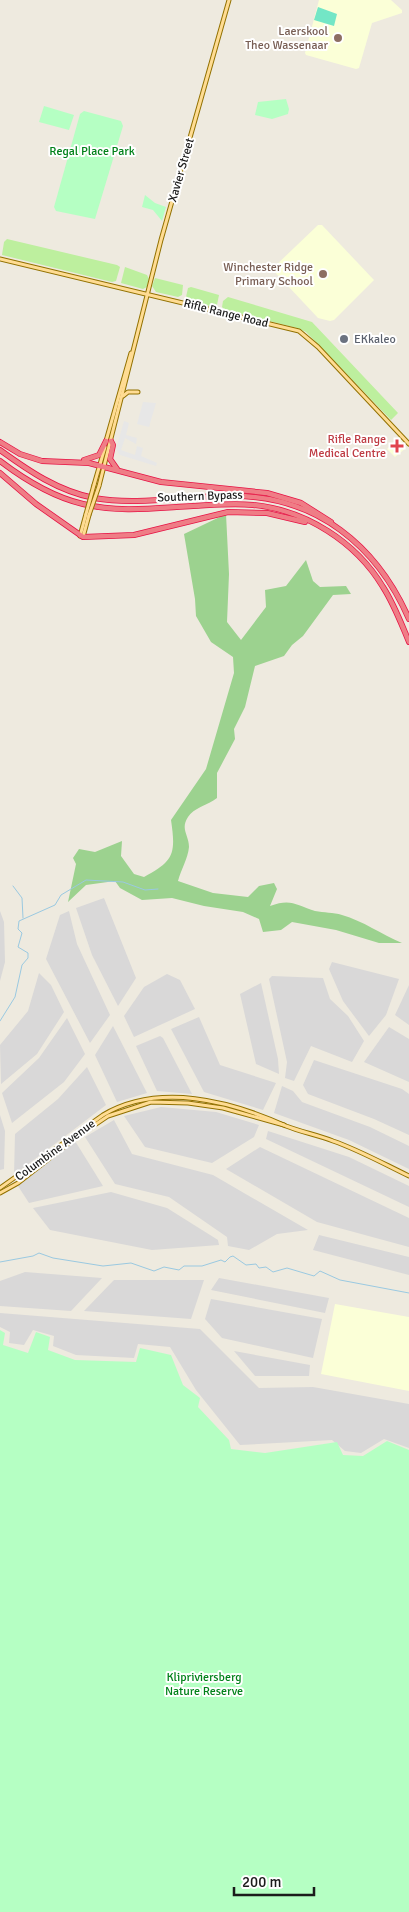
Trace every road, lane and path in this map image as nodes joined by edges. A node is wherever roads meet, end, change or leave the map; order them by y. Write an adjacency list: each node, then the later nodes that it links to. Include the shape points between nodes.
1 (229, 0): 3 (main road, Xavier Street)
2 (0, 259): 3 (main road, Rifle Range Road)
3 (148, 294): 4 (main road, Xavier Street); 9 (main road, Rifle Range Road, via 302,333)
4 (136, 341): 6 (main road, Xavier Street); 7 (main road, Xavier Street)
5 (138, 392): 6 (main road, via 126,393)
6 (121, 400): 7 (main road, Xavier Street)
7 (109, 441): 12 (highway, via 94,458); 13 (main road, Xavier Street); 14 (highway, via 111,462)
8 (0, 442): 12 (highway, via 32,458)
9 (409, 444)
10 (0, 450): 18 (highway, Southern Bypass, via 43,479 86,496 124,501 234,496 261,498 302,509)
11 (0, 461): 17 (highway, Southern Bypass, via 46,491 84,504 120,509 251,505 277,509)
12 (63, 462): 13 (highway, via 89,462)
13 (102, 466): 14 (highway); 16 (main road, Xavier Street, bridge); 16 (main road, Xavier Street, bridge, via 99,486)
14 (119, 471): 18 (highway, via 167,483 254,490 274,495 322,514)
15 (0, 473): 19 (highway)
16 (88, 514): 19 (main road, Xavier Street)
17 (316, 524): 19 (highway, via 277,514 240,512 214,514 142,534); 21 (highway, Southern Bypass, via 348,546 369,567 390,599)
18 (338, 528): 20 (highway, Southern Bypass, via 379,566)
19 (82, 537)
20 (409, 619)
21 (409, 642)
22 (45, 1159): 23 (main road, Columbine Avenue, via 108,1116 147,1103 188,1103 235,1109 334,1141); 24 (main road, Columbine Avenue); 25 (main road, Columbine Avenue, via 18,1183)
23 (409, 1176)
24 (0, 1188)
25 (0, 1193)

